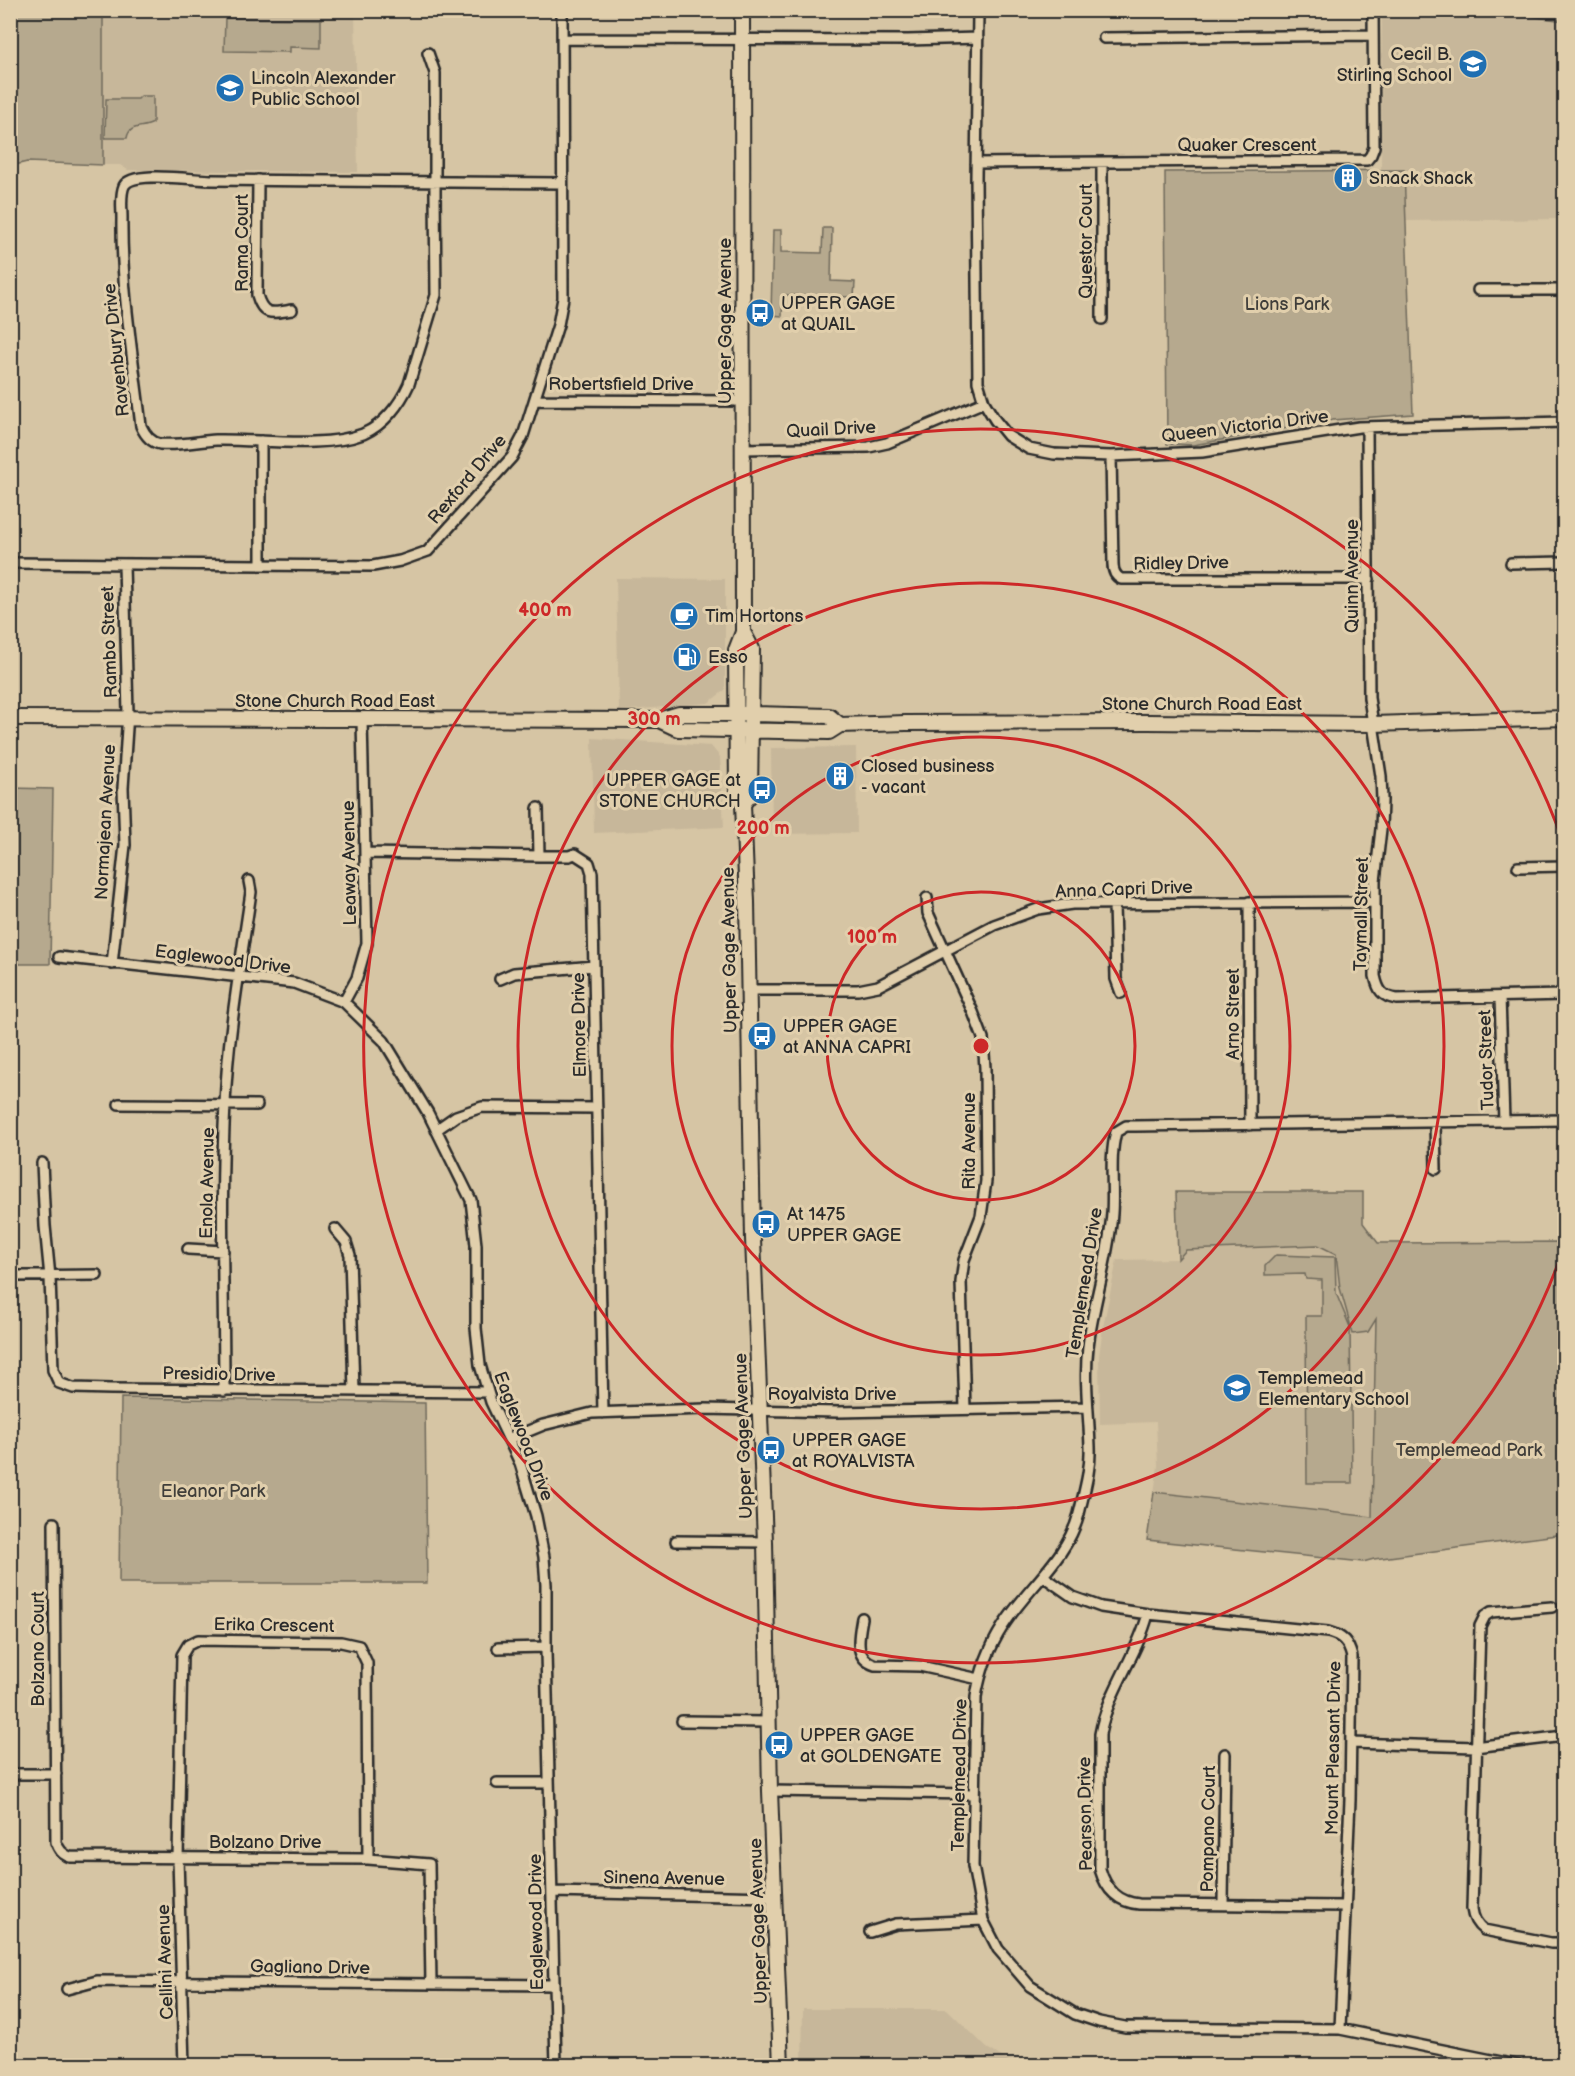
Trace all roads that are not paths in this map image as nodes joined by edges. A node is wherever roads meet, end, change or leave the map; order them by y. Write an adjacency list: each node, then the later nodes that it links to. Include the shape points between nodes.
1 (562, 10): 8 (street, Rexford Drive)
2 (742, 10): 9 (main road, Upper Gage Avenue)
3 (978, 10): 6 (street, Queen Victoria Drive)
4 (1373, 10): 5 (street, Quaker Crescent)
5 (1373, 35): 7 (street); 12 (street, Quaker Crescent, via 1374,147 1366,160)
6 (978, 38): 9 (street); 11 (street, Queen Victoria Drive)
7 (1104, 38)
8 (562, 39): 9 (street); 15 (street, Rexford Drive)
9 (742, 40): 21 (main road, Upper Gage Avenue)
10 (428, 53): 14 (street, via 435,73)
11 (976, 163): 12 (street, Quaker Crescent); 22 (street, Queen Victoria Drive, via 977,369)
12 (1102, 163): 19 (street, Questor Court)
13 (258, 180): 14 (street, Ravenbury Drive); 18 (street, Rama Court, via 257,296 260,307 268,313); 25 (street, Ravenbury Drive, via 141,176 130,179 122,195 121,250 141,426 147,438 159,444)
14 (435, 182): 15 (street, Ravenbury Drive); 25 (street, Ravenbury Drive, via 436,295 403,397 383,421 366,433 342,440)
15 (561, 183): 20 (street, Rexford Drive, via 563,297)
16 (1478, 290): 17 (street)
17 (1564, 290)
18 (292, 310)
19 (1102, 319)
20 (534, 400): 21 (street, Robertsfield Drive); 32 (street, Rexford Drive, via 512,457 428,551 373,566)
21 (743, 401): 26 (main road, Upper Gage Avenue)
22 (984, 402): 26 (street, Quail Drive, via 869,447); 27 (street, Queen Victoria Drive, via 1008,436 1029,449)
23 (1564, 422): 24 (street, Queen Victoria Drive)
24 (1367, 428): 27 (street, Queen Victoria Drive, via 1202,452); 33 (street, Quinn Avenue)
25 (261, 441): 32 (street)
26 (743, 449): 34 (main road, Upper Gage Avenue)
27 (1111, 456): 33 (street, Ridley Drive, via 1113,571 1121,579)
28 (1564, 562): 30 (street)
29 (10, 563): 31 (street, Rexford Drive)
30 (1511, 563)
31 (123, 565): 32 (street, Rexford Drive); 38 (street, Rambo Street)
32 (261, 566)
33 (1369, 579): 42 (street, Quinn Avenue, via 1369,698)
34 (743, 632): 35 (main road, Upper Gage Avenue, via 736,650); 36 (main road, Upper Gage Avenue, via 752,649)
35 (737, 714): 36 (main road, Stone Church Road East); 41 (main road, Stone Church Road East, via 678,714); 44 (main road, Upper Gage Avenue)
36 (752, 714): 43 (main road, Stone Church Road East, via 829,716); 45 (main road, Upper Gage Avenue)
37 (10, 718): 38 (main road, Stone Church Road East)
38 (128, 718): 40 (main road, Stone Church Road East); 59 (street, Normajean Avenue, via 123,788 125,845)
39 (1564, 718): 42 (main road, Stone Church Road East)
40 (362, 720): 41 (main road, Stone Church Road East); 48 (street, Leaway Avenue)
41 (658, 720): 44 (main road, Stone Church Road East, via 678,729)
42 (1373, 724): 43 (main road, Stone Church Road East); 55 (street, Taymall Street, via 1382,800)
43 (840, 725): 45 (main road, Stone Church Road East, via 829,732)
44 (736, 731): 45 (main road, Stone Church Road East); 46 (main road, Upper Gage Avenue, via 736,794)
45 (752, 731): 46 (main road, Upper Gage Avenue, via 750,795)
46 (743, 804): 63 (main road, Upper Gage Avenue)
47 (538, 808): 49 (street)
48 (366, 853): 49 (street, Elmore Drive); 67 (street, Leaway Avenue, via 367,943)
49 (538, 856): 60 (street, Elmore Drive, via 575,854 589,863)
50 (1564, 866): 51 (street)
51 (1518, 867)
52 (249, 881): 61 (street, Enola Avenue, via 251,892)
53 (927, 898): 57 (street, Rita Avenue, via 928,913)
54 (1249, 902): 55 (street, Anna Capri Drive); 56 (street, Anna Capri Drive); 75 (street, Arno Street)
55 (1375, 902): 66 (street, Taymall Street, via 1375,976 1381,993 1397,999)
56 (1114, 904): 57 (street, Anna Capri Drive, via 1038,909); 64 (street, via 1116,979)
57 (944, 950): 63 (street, Anna Capri Drive, via 896,978 867,988); 89 (street, Rita Avenue, via 980,1028 985,1050 985,1201 964,1260 961,1282)
58 (60, 957): 59 (street, Eaglewood Drive)
59 (112, 964): 61 (street, Eaglewood Drive)
60 (594, 966): 62 (street, via 514,973); 71 (street, Elmore Drive)
61 (240, 976): 67 (street, Eaglewood Drive, via 294,983); 69 (street, Enola Avenue)
62 (500, 980)
63 (749, 990): 90 (main road, Upper Gage Avenue)
64 (1121, 993)
65 (1564, 995): 66 (street, Taymall Street)
66 (1500, 998): 72 (street, Tudor Street)
67 (345, 1002): 76 (street, Eaglewood Drive, via 384,1041)
68 (119, 1104): 69 (street)
69 (225, 1105): 70 (street); 81 (street, Enola Avenue)
70 (257, 1105)
71 (597, 1107): 76 (street, via 482,1107 456,1116); 91 (street, Elmore Drive)
72 (1504, 1120): 73 (street, Templemead Drive); 74 (street, Templemead Drive)
73 (1564, 1120)
74 (1435, 1122): 75 (street, Templemead Drive); 78 (street)
75 (1250, 1125): 88 (street, Templemead Drive, via 1126,1126 1116,1132 1109,1248 1087,1350)
76 (436, 1130): 87 (street, Eaglewood Drive, via 471,1200 476,1245 476,1328)
77 (42, 1162): 84 (street)
78 (1436, 1169)
79 (335, 1229): 86 (street, via 346,1242 350,1255)
80 (188, 1249): 81 (street)
81 (223, 1251): 85 (street, Enola Avenue)
82 (97, 1275): 84 (street)
83 (10, 1276): 84 (street)
84 (50, 1277): 85 (street, Presidio Drive, via 53,1370 59,1383 73,1388)
85 (224, 1391): 86 (street, Presidio Drive)
86 (354, 1391): 87 (street, Presidio Drive)
87 (488, 1392): 92 (street, Eaglewood Drive)
88 (1087, 1407): 89 (street, Royalvista Drive); 96 (street, Templemead Drive, via 1090,1449 1078,1518 1068,1541)
89 (965, 1409): 90 (street, Royalvista Drive)
90 (760, 1411): 91 (street, Royalvista Drive, via 705,1408); 95 (main road, Upper Gage Avenue)
91 (603, 1413): 92 (street, Royalvista Drive, via 555,1421)
92 (509, 1438): 100 (street, Eaglewood Drive, via 536,1516 544,1557)
93 (54, 1523): 110 (street, Bolzano Court)
94 (676, 1541): 95 (street)
95 (765, 1542): 104 (main road, Upper Gage Avenue)
96 (1043, 1576): 98 (street, Mount Pleasant Drive, via 1090,1604); 102 (street, Templemead Drive, via 1003,1625)
97 (1552, 1607): 107 (street, via 1500,1610 1482,1621)
98 (1148, 1614): 106 (street, Mount Pleasant Drive, via 1340,1635 1349,1644 1352,1657); 119 (street, Pearson Drive, via 1103,1715 1100,1869 1108,1889 1128,1903)
99 (862, 1618): 102 (street, via 859,1644 868,1663 920,1666)
100 (546, 1647): 101 (street); 112 (street, Eaglewood Drive)
101 (498, 1648)
102 (979, 1679): 114 (street, Templemead Drive)
103 (682, 1721): 104 (street)
104 (768, 1722): 113 (main road, Upper Gage Avenue)
105 (1564, 1736): 107 (street)
106 (1351, 1743): 107 (street); 120 (street, Mount Pleasant Drive)
107 (1477, 1746): 123 (street, via 1473,1917 1478,1925 1492,1932)
108 (1226, 1754): 119 (street, Pompano Court)
109 (10, 1774): 110 (street)
110 (56, 1774): 115 (street, Bolzano Drive, via 56,1842 63,1854)
111 (497, 1783): 112 (street)
112 (549, 1783): 117 (street, Eaglewood Drive)
113 (770, 1791): 114 (street); 118 (main road, Upper Gage Avenue)
114 (974, 1794): 121 (street, Templemead Drive, via 973,1866)
115 (178, 1858): 116 (street, Bolzano Drive); 116 (street, Erika Crescent, via 182,1655 198,1640 341,1642 359,1647 367,1663); 124 (street, Cellini Avenue)
116 (368, 1859): 125 (street, Bolzano Drive, via 429,1864)
117 (553, 1892): 118 (street, Sinena Avenue); 126 (street, Eaglewood Drive)
118 (776, 1897): 131 (main road, Upper Gage Avenue)
119 (1223, 1904): 120 (street, Pearson Drive)
120 (1345, 1906): 128 (street, Mount Pleasant Drive)
121 (983, 1920): 122 (street, via 896,1924); 128 (street, Templemead Drive, via 998,1949 1030,1986 1075,2014 1099,2022 1153,2029)
122 (870, 1932)
123 (1564, 1943)
124 (181, 1981): 125 (street, Gagliano Drive); 127 (street, Gagliano Drive, via 97,1981); 129 (street, Cellini Avenue)
125 (431, 1984): 126 (street, Gagliano Drive)
126 (554, 1985): 130 (street, Eaglewood Drive)
127 (67, 1989)
128 (1340, 2030): 132 (street, Templemead Drive)
129 (184, 2066)
130 (556, 2066)
131 (781, 2066)
132 (1521, 2066)

